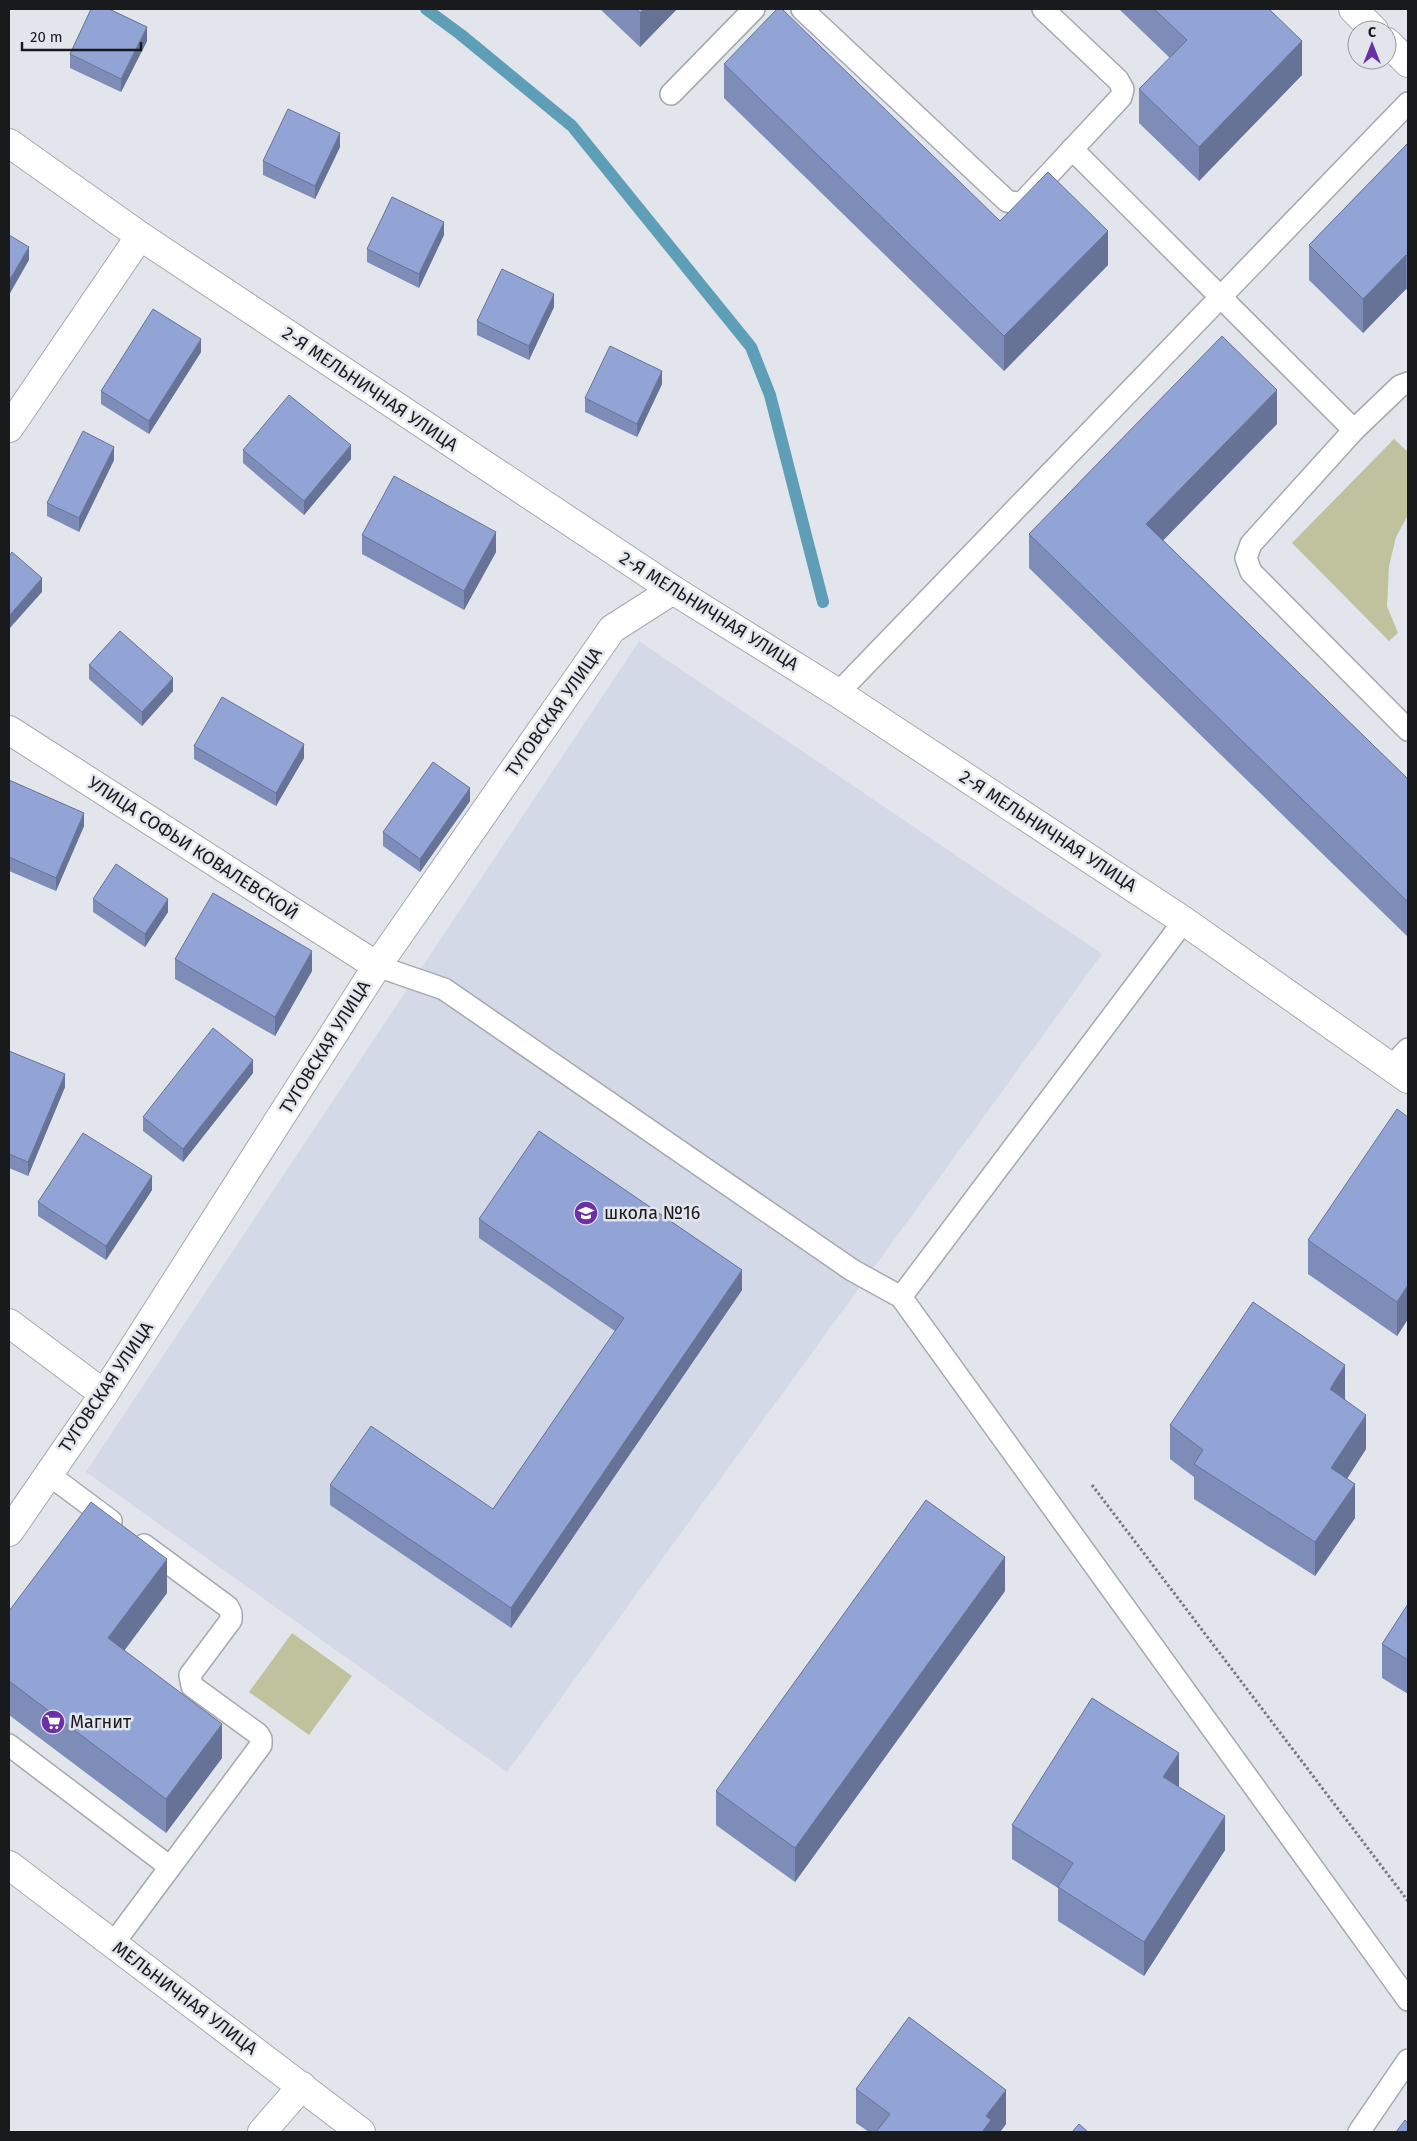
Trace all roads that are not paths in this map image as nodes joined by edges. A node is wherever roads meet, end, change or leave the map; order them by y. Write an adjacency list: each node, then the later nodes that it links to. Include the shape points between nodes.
1 (754, 9): 8 (lane)
2 (802, 9): 11 (lane, via 1007,201 1023,202)
3 (1043, 9): 11 (lane, via 1118,80 1123,89 1121,97)
4 (1352, 9): 5 (street)
5 (1364, 20)
6 (1397, 52): 7 (street)
7 (1408, 63)
8 (671, 94)
9 (1408, 103): 13 (lane)
10 (9, 143): 12 (street, 2-Я МЕЛЬНИЧНАЯ УЛИЦА)
11 (1072, 150): 13 (lane)
12 (140, 236): 15 (street); 17 (street, 2-Я МЕЛЬНИЧНАЯ УЛИЦА)
13 (1221, 296): 16 (lane); 18 (lane)
14 (1408, 383): 16 (lane, via 1400,386)
15 (9, 428)
16 (1354, 430): 20 (lane, via 1251,544 1246,558 1251,572)
17 (673, 590): 18 (street, 2-Я МЕЛЬНИЧНАЯ УЛИЦА); 22 (street, ТУГОВСКАЯ УЛИЦА, via 612,629)
18 (838, 692): 21 (street, 2-Я МЕЛЬНИЧНАЯ УЛИЦА)
19 (9, 730): 22 (street, УЛИЦА СОФЬИ КОВАЛЕВСКОЙ)
20 (1408, 730)
21 (1184, 921): 23 (street, 2-Я МЕЛЬНИЧНАЯ УЛИЦА); 24 (lane)
22 (376, 966): 24 (lane, via 444,989 852,1270); 26 (street, ТУГОВСКАЯ УЛИЦА)
23 (1403, 1065)
24 (901, 1297): 33 (lane)
25 (9, 1323): 26 (street)
26 (104, 1394): 27 (street, ТУГОВСКАЯ УЛИЦА)
27 (48, 1474): 28 (street, ТУГОВСКАЯ УЛИЦА); 31 (lane, via 228,1607 231,1613 231,1620 190,1675 190,1680 192,1686 258,1734 261,1745)
28 (9, 1532)
29 (9, 1745): 31 (lane)
30 (9, 1866): 32 (street, МЕЛЬНИЧНАЯ УЛИЦА)
31 (170, 1867): 32 (lane)
32 (113, 1944): 35 (street, МЕЛЬНИЧНАЯ УЛИЦА)
33 (1407, 1994)
34 (1408, 2060): 38 (lane)
35 (302, 2086): 36 (street); 37 (street, МЕЛЬНИЧНАЯ УЛИЦА)
36 (262, 2132)
37 (361, 2132)
38 (1359, 2132)

